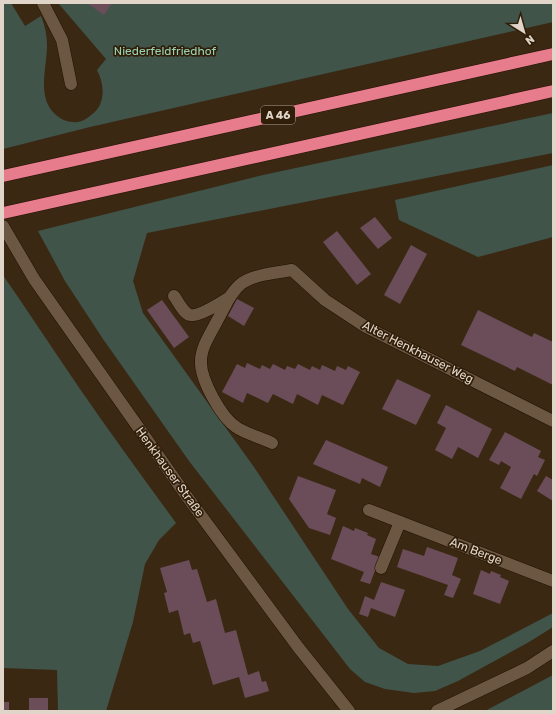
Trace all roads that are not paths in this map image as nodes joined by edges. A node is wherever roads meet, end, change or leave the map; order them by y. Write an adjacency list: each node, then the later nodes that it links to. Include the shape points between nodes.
1 (43, 3): 3 (street, via 62,40)
2 (553, 54): 5 (highway, A 46)
3 (71, 84)
4 (553, 91): 6 (highway)
5 (3, 176)
6 (3, 213)
7 (3, 226): 17 (street, Henkhauser Straße, via 34,279 193,504 298,647)
8 (174, 296): 9 (street, via 190,315)
9 (230, 297): 10 (street, Alter Henkhauser Weg, via 242,284 255,277 292,270 325,300 366,327); 11 (street, via 203,349 203,375 217,404 236,427)
10 (553, 421)
11 (272, 442)
12 (369, 510): 13 (street, Am Berge)
13 (400, 522): 14 (street); 15 (street, Am Berge)
14 (381, 568)
15 (553, 581)
16 (553, 651): 18 (street, via 527,668)
17 (349, 711)
18 (437, 711)

